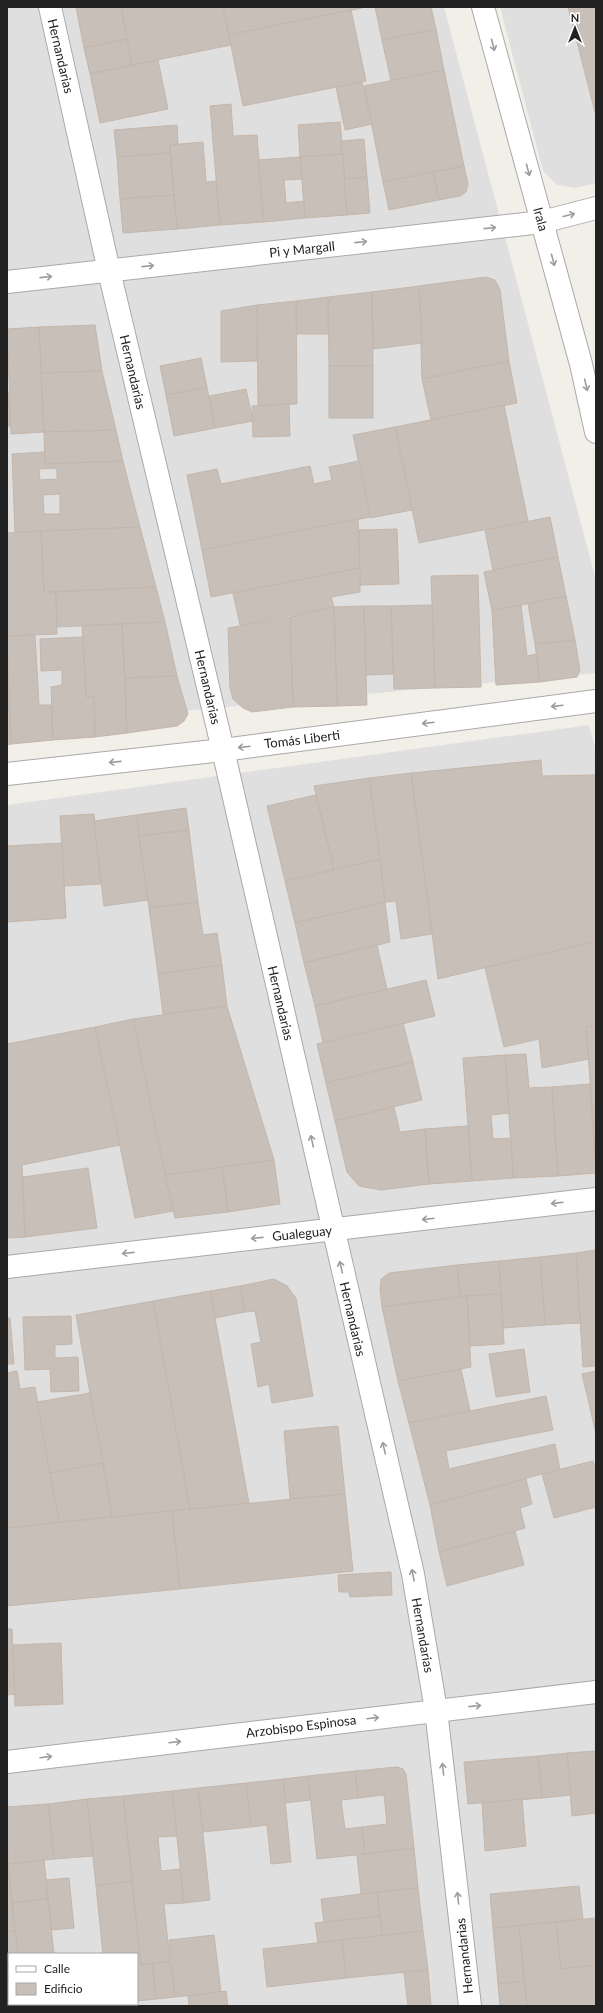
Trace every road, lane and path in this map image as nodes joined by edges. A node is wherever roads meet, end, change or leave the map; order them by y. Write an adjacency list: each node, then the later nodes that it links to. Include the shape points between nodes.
1 (50, 7): 5 (street, Hernandarias)
2 (483, 7): 4 (street, Irala, one-way to 4)
3 (596, 208): 4 (street, Pi y Margall, one-way to 3)
4 (542, 222): 5 (street, Pi y Margall, one-way to 4); 7 (street, Irala, one-way to 7, via 581,364)
5 (109, 270): 6 (street, Pi y Margall, one-way to 5); 9 (street, Hernandarias)
6 (7, 282)
7 (596, 432)
8 (596, 702): 9 (street, Tomás Liberti, one-way to 9)
9 (223, 750): 10 (street, Tomás Liberti, one-way to 10); 12 (street, Hernandarias, one-way to 9)
10 (7, 774)
11 (596, 1199): 12 (street, Gualeguay, one-way to 12)
12 (333, 1230): 13 (street, Gualeguay, one-way to 13); 15 (street, Hernandarias, one-way to 12, via 412,1574)
13 (7, 1267)
14 (596, 1692): 15 (street, Arzobispo Espinosa, one-way to 14)
15 (436, 1710): 16 (street, Arzobispo Espinosa, one-way to 15); 17 (street, Hernandarias, one-way to 15)
16 (7, 1762)
17 (470, 2006)

